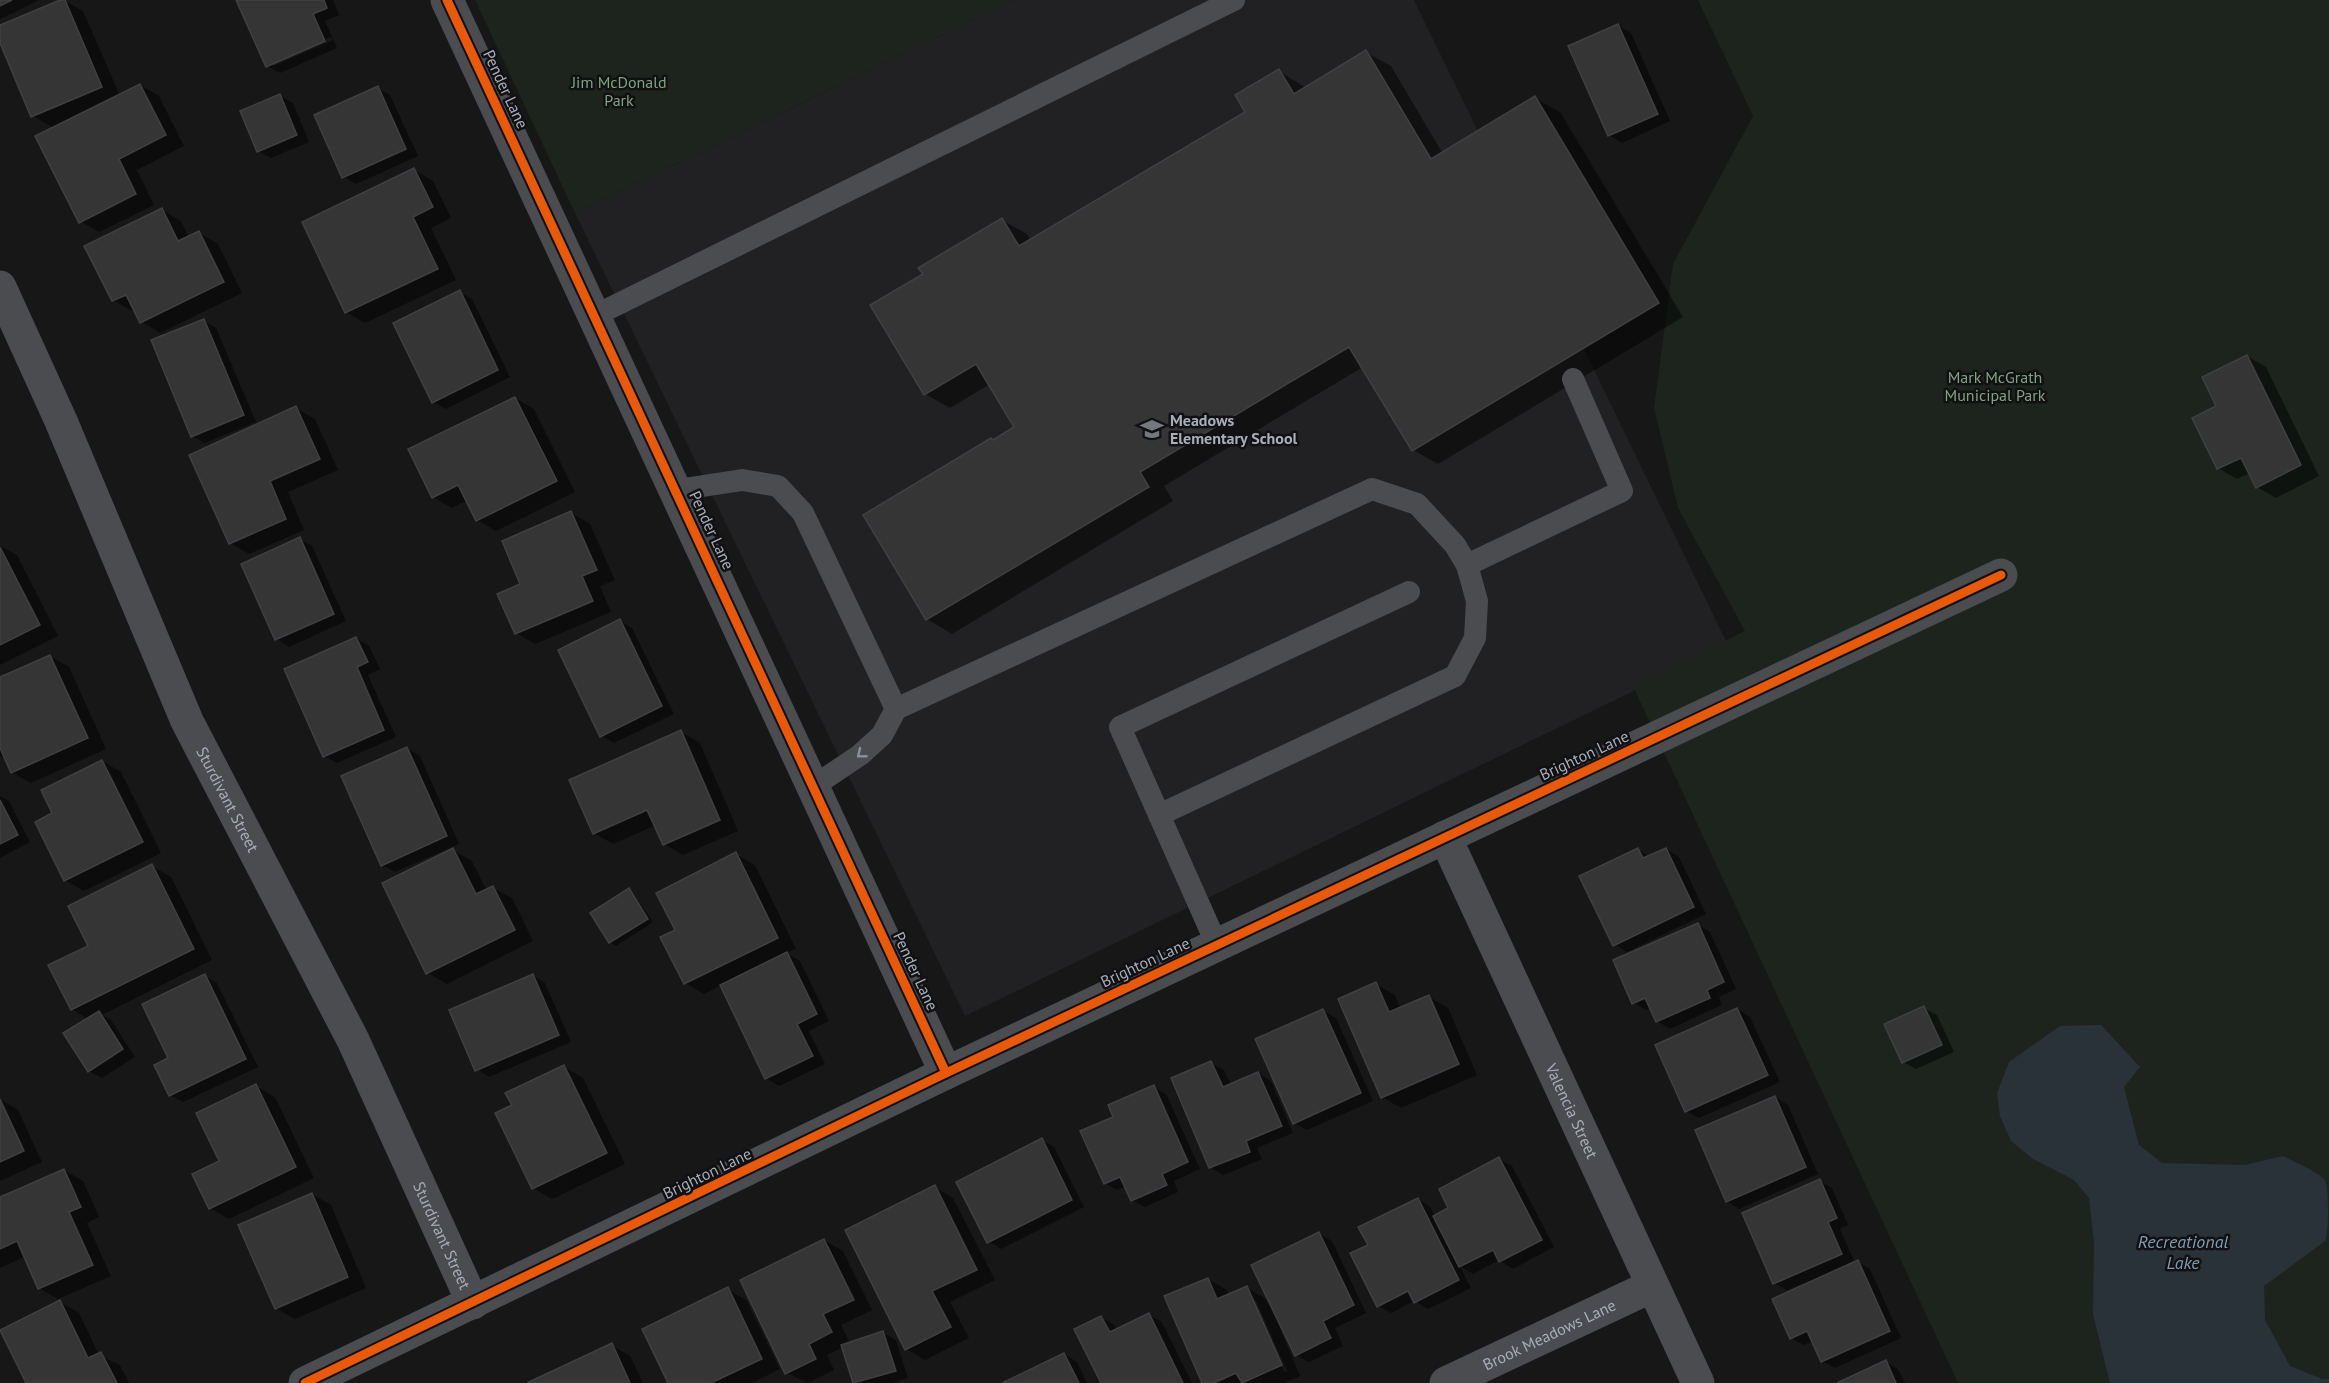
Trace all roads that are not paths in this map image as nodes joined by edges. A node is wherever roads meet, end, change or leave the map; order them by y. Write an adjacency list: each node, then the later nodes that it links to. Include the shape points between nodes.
1 (447, 0): 4 (street, Pender Lane)
2 (1234, 0): 4 (lane)
3 (0, 287): 17 (street, Sturdivant Street, via 187,721 353,1041)
4 (596, 315): 6 (street, Pender Lane)
5 (1573, 379): 7 (lane, via 1622,491)
6 (677, 490): 10 (lane, via 742,480 778,486 803,513); 11 (street, Pender Lane)
7 (1467, 565): 10 (lane, via 1455,545 1417,504 1372,489); 12 (lane, via 1477,601 1475,638 1455,676)
8 (2001, 575): 13 (street, Brighton Lane)
9 (1410, 592): 12 (lane, via 1120,727)
10 (896, 709): 11 (lane, one-way to 11, via 882,735 861,755)
11 (814, 786): 15 (street, Pender Lane)
12 (1159, 814): 14 (lane)
13 (1445, 837): 14 (street, Brighton Lane); 16 (street, Valencia Street)
14 (1217, 945): 15 (street, Brighton Lane)
15 (946, 1073): 17 (street, Brighton Lane)
16 (1652, 1286): 19 (street, Brook Meadows Lane); 20 (street, Valencia Street)
17 (473, 1303): 18 (street, Brighton Lane)
18 (305, 1383)
19 (1446, 1383)
20 (1698, 1383)

